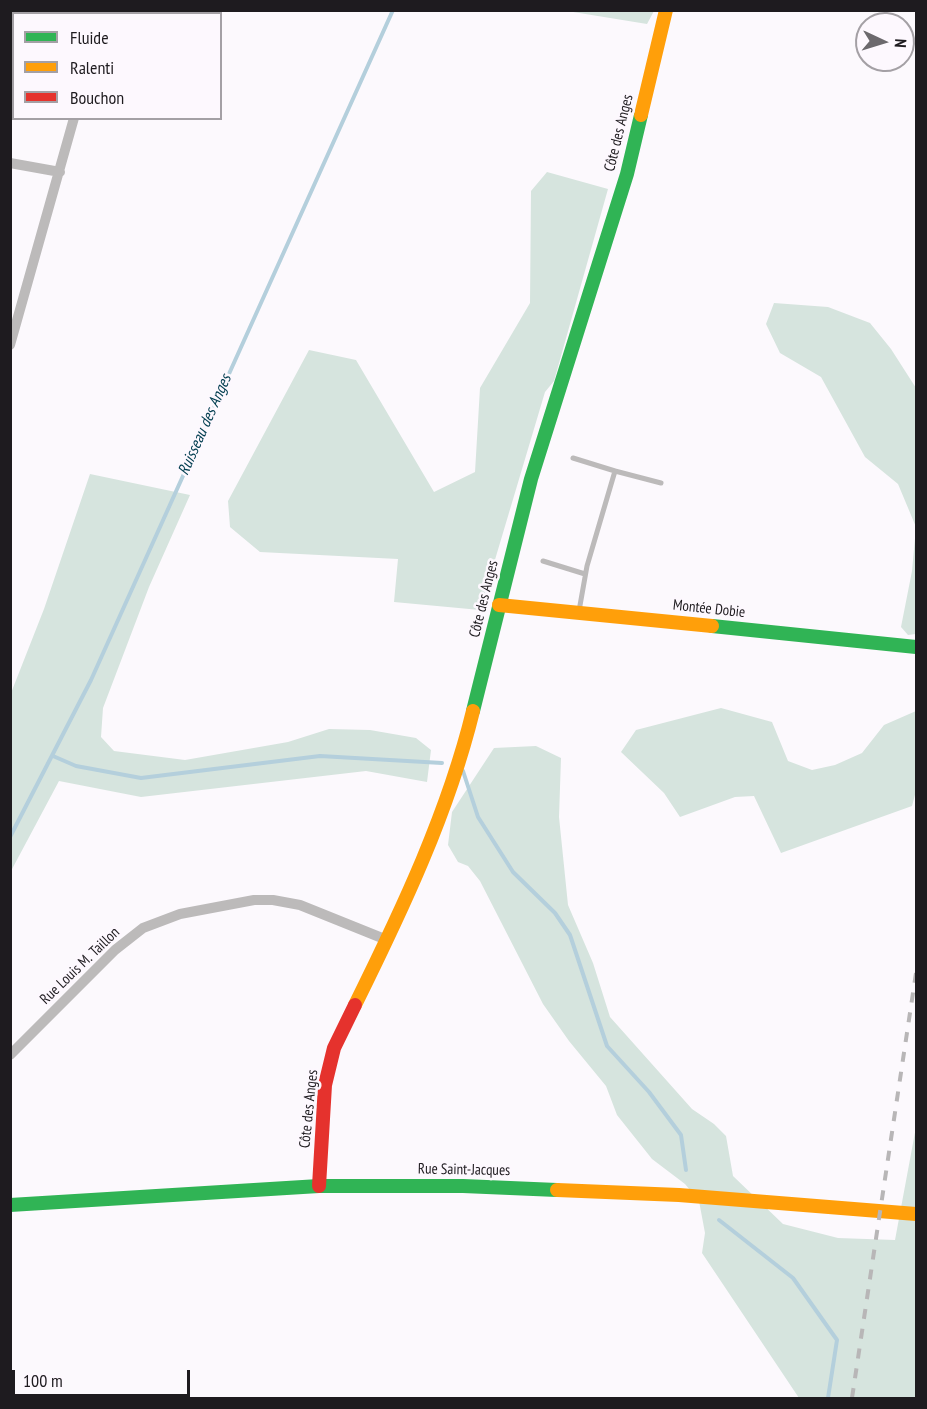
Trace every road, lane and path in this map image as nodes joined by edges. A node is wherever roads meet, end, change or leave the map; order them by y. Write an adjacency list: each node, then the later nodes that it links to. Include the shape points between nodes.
1 (666, 10): 11 (street, Côte des Anges, via 627,174 531,478)
2 (73, 120): 4 (street)
3 (10, 163): 4 (street)
4 (60, 172): 5 (street)
5 (10, 345)
6 (573, 458): 7 (lane)
7 (615, 471): 8 (lane); 10 (lane)
8 (661, 483)
9 (543, 561): 10 (lane)
10 (585, 574): 12 (lane)
11 (499, 605): 12 (street, Montée Dobie); 14 (street, Côte des Anges, via 454,781)
12 (578, 613): 13 (street, Montée Dobie)
13 (916, 647)
14 (387, 940): 15 (street, Rue Louis M. Taillon, via 300,905 273,900 180,914 143,928 115,950); 16 (street, Côte des Anges, via 334,1048 324,1085)
15 (10, 1055)
16 (319, 1186): 17 (street, Rue Saint-Jacques); 18 (street, Rue Saint-Jacques, via 464,1186 667,1195)
17 (10, 1205)
18 (916, 1214)

